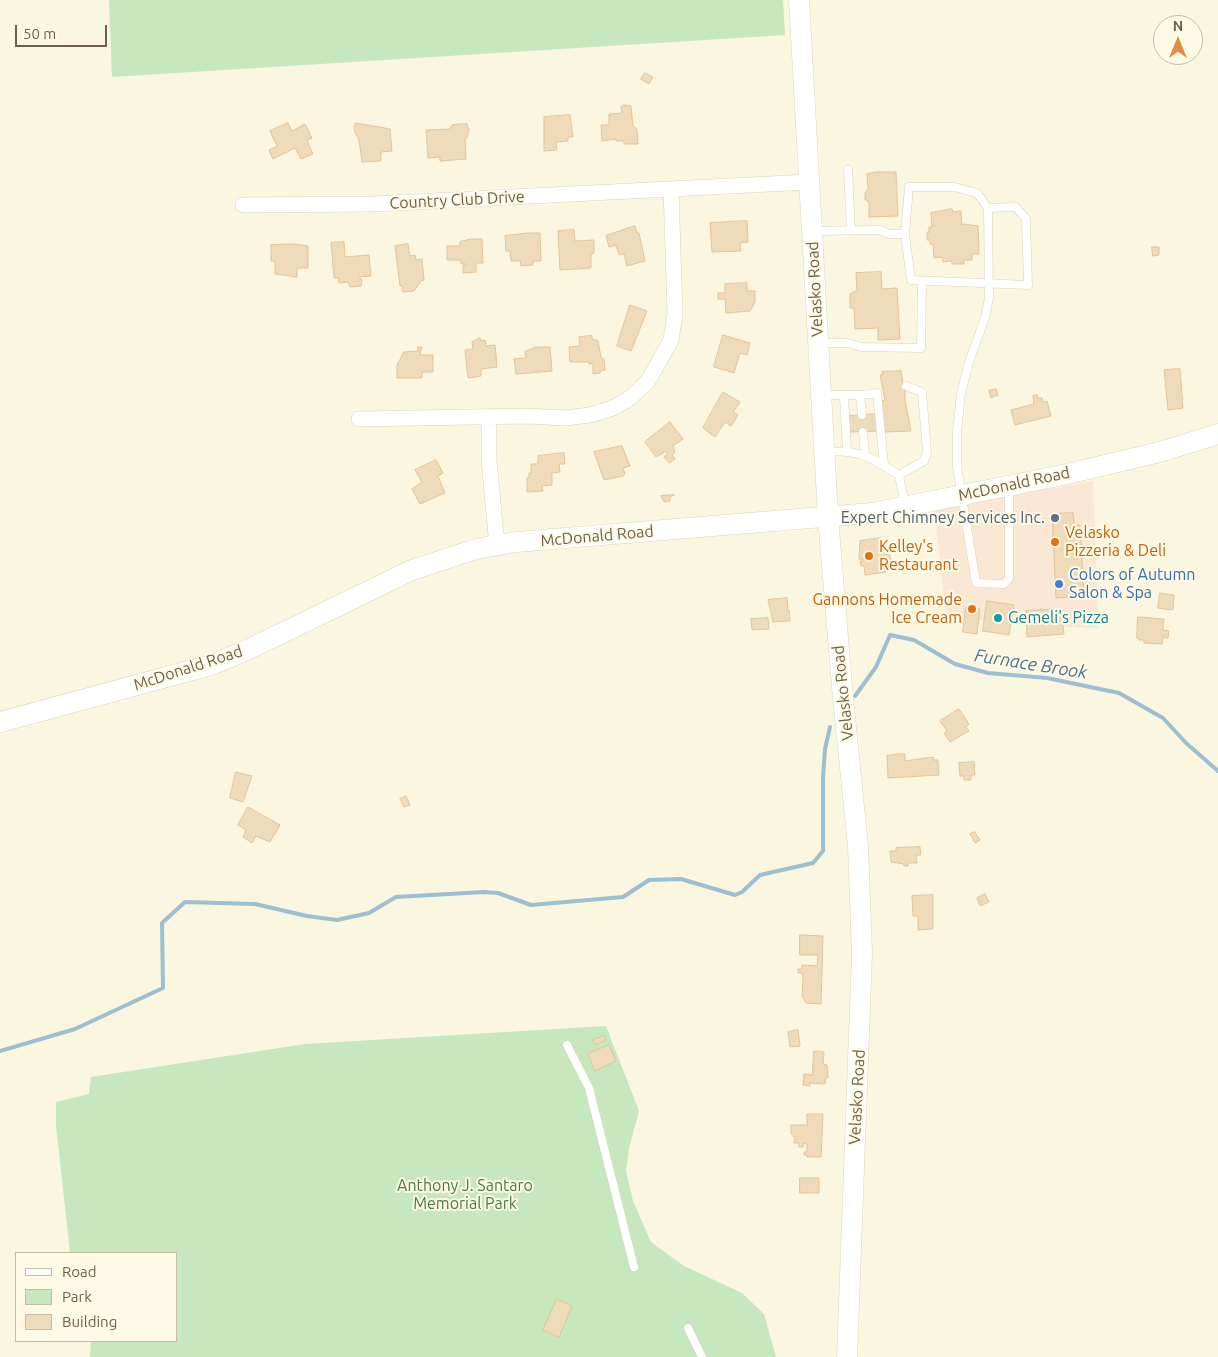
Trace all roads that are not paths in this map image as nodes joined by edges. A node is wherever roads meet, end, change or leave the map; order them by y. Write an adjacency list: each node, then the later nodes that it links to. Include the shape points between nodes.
1 (799, 0): 3 (street, Velasko Road)
2 (848, 170): 7 (lane)
3 (809, 182): 4 (street, Country Club Drive); 8 (street, Velasko Road)
4 (671, 189): 5 (street, Country Club Drive, via 372,204); 18 (street, via 675,314 671,340 648,381 613,408 590,415 565,418)
5 (244, 205)
6 (988, 208): 9 (lane, via 976,193 954,187 909,187); 11 (lane); 11 (lane, via 1016,207 1026,219 1028,285)
7 (851, 230): 8 (lane); 9 (lane)
8 (812, 231): 12 (street, Velasko Road)
9 (905, 234): 10 (lane, via 910,280)
10 (922, 281): 11 (lane); 12 (lane, via 922,348)
11 (989, 283): 28 (lane, via 985,318 961,392 956,433)
12 (818, 343): 15 (street, Velasko Road)
13 (906, 386): 26 (lane, via 922,392 927,453 924,461)
14 (860, 395): 16 (lane); 17 (lane); 25 (lane, via 879,390)
15 (821, 396): 16 (lane); 23 (street, Velasko Road)
16 (844, 396): 22 (lane)
17 (862, 415)
18 (489, 417): 19 (street); 31 (street, via 489,460)
19 (359, 419)
20 (863, 432): 24 (lane)
21 (1218, 434): 27 (street, McDonald Road, via 1160,452)
22 (848, 450): 23 (lane); 24 (lane)
23 (824, 452): 30 (street, Velasko Road)
24 (865, 455): 25 (lane)
25 (884, 465): 26 (lane)
26 (900, 475): 29 (lane)
27 (1009, 485): 28 (street, McDonald Road); 28 (lane, via 1009,578 1004,584 980,584 973,579)
28 (962, 495): 29 (street, McDonald Road)
29 (905, 506): 30 (street, McDonald Road)
30 (828, 517): 31 (street, McDonald Road); 37 (street, Velasko Road, via 858,846 862,952)
31 (497, 546): 32 (street, McDonald Road, via 443,558 412,570 211,665)
32 (0, 722)
33 (567, 1045): 34 (lane, via 590,1088)
34 (634, 1267)
35 (688, 1328): 36 (lane)
36 (702, 1357)
37 (847, 1357)

